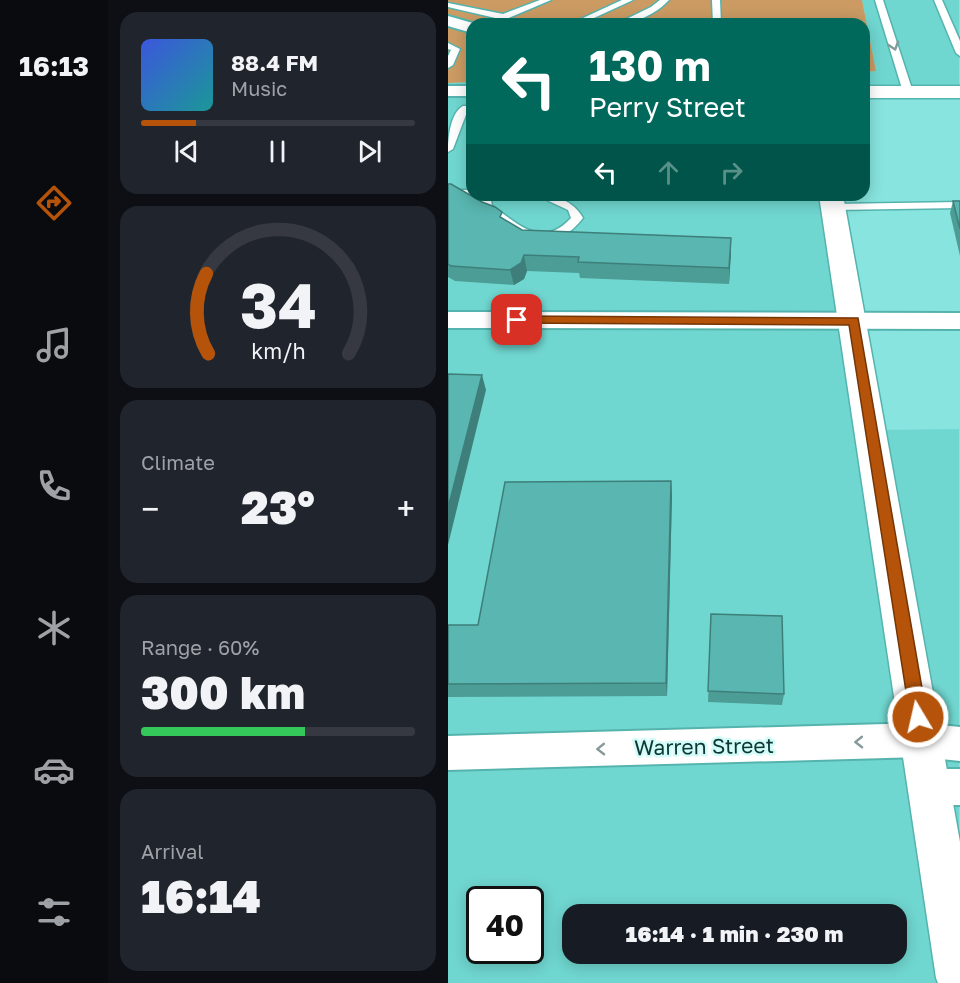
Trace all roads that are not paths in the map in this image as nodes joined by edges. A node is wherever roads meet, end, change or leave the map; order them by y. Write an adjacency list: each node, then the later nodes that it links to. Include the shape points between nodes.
1 (547, 0): 7 (lane, via 504,17)
2 (629, 0): 8 (lane)
3 (665, 0): 9 (lane)
4 (716, 0): 10 (lane)
5 (879, 0): 19 (lane, one-way to 19)
6 (938, 0): 14 (lane)
7 (448, 5)
8 (588, 18)
9 (634, 18)
10 (717, 18)
11 (448, 21): 12 (street)
12 (466, 26)
13 (448, 46): 15 (lane, via 456,49)
14 (960, 53)
15 (448, 65)
16 (448, 91): 17 (street)
17 (466, 91)
18 (870, 92): 19 (street)
19 (908, 92): 20 (street)
20 (960, 92)
21 (466, 109): 22 (lane)
22 (448, 148)
23 (448, 193): 24 (lane)
24 (466, 193)
25 (486, 201): 26 (lane, via 487,207 526,234 554,237 569,229 577,218 572,208)
26 (555, 201)
27 (833, 201): 28 (lane); 30 (street)
28 (960, 205)
29 (448, 320): 30 (street)
30 (854, 321): 31 (street); 32 (street)
31 (960, 321)
32 (922, 740): 33 (street, Warren Street); 34 (street, Warren Street, one-way to 34); 35 (street)
33 (960, 744)
34 (448, 753)
35 (944, 787): 36 (street)
36 (960, 978)

